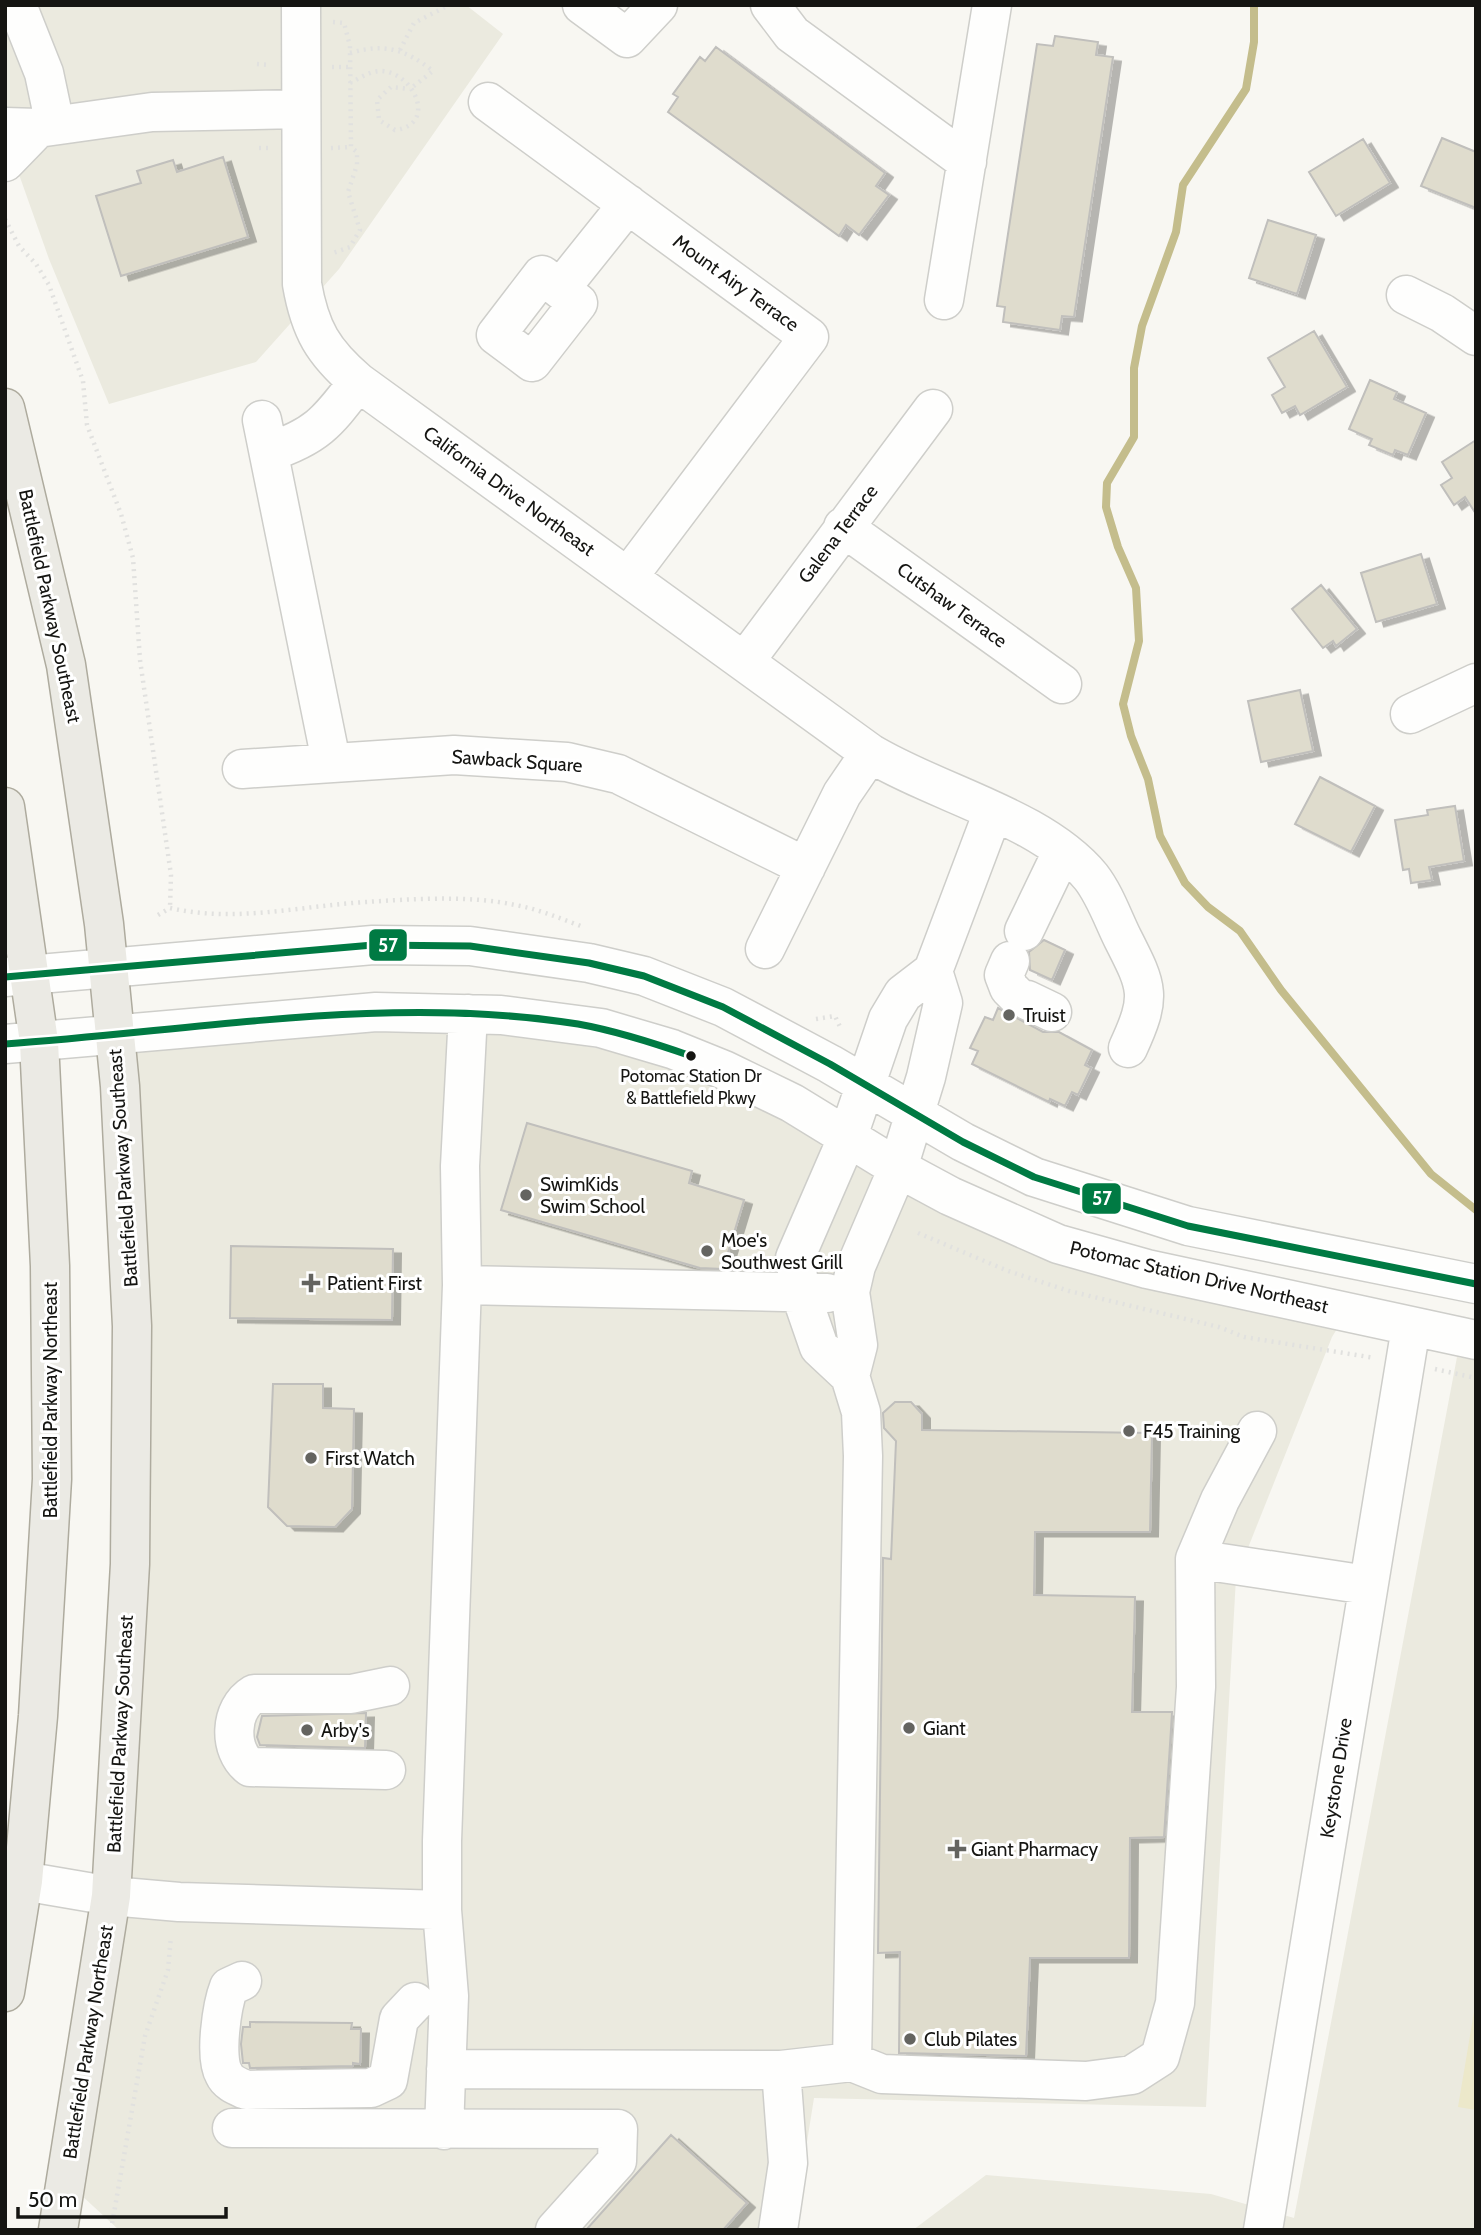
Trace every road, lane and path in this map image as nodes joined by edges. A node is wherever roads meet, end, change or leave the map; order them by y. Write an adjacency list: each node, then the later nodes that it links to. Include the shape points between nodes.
1 (17, 5): 14 (street, via 44,73)
2 (450, 5): 8 (path, via 414,23)
3 (582, 5): 4 (street, via 627,38)
4 (658, 5)
5 (770, 5): 16 (street, via 792,34)
6 (992, 5): 16 (street)
7 (312, 14): 9 (path, via 344,23); 13 (street, California Drive Northeast)
8 (400, 50): 9 (path, via 379,47); 11 (path, via 433,71)
9 (350, 53): 10 (path)
10 (350, 83): 11 (path, via 378,71 400,76); 19 (path, via 357,165 348,192 360,230 350,247)
11 (410, 89): 11 (path, via 417,96 419,115 405,129 386,127 376,110 383,92 391,87)
12 (488, 102): 17 (street, Mount Airy Terrace)
13 (301, 109): 14 (street, via 152,112); 24 (street, California Drive Northeast, via 302,284 307,315 320,343)
14 (33, 127): 15 (street)
15 (5, 162)
16 (967, 162): 22 (street)
17 (628, 204): 20 (street); 28 (street, Mount Airy Terrace, via 809,337)
18 (5, 219): 40 (path, via 49,285 83,381 87,425 133,558 141,660 171,875)
19 (325, 253)
20 (560, 289)
21 (1406, 295): 23 (street)
22 (944, 300)
23 (1476, 336)
24 (358, 382): 28 (street, California Drive Northeast); 34 (street, via 326,423 305,439 265,436)
25 (5, 408): 42 (main road, Battlefield Parkway Southeast, via 66,665)
26 (933, 409): 27 (street, Galena Terrace)
27 (843, 527): 29 (street, Galena Terrace); 31 (street, Cutshaw Terrace)
28 (628, 577): 29 (street, California Drive Northeast)
29 (745, 661): 33 (street, California Drive Northeast)
30 (1476, 683): 32 (street)
31 (1062, 684)
32 (1410, 713)
33 (870, 753): 37 (street, California Drive Northeast, via 903,773); 39 (street, via 842,794)
34 (331, 761): 35 (street, Sawback Square); 39 (street, Sawback Square, via 454,755 592,766 618,774)
35 (242, 769)
36 (5, 807): 44 (main road, Battlefield Parkway Northeast)
37 (993, 812): 38 (street, California Drive Northeast, via 1034,829); 43 (street)
38 (1062, 852): 45 (street); 49 (street, California Drive Northeast, via 1091,877 1137,967 1146,995 1143,1015)
39 (806, 867): 41 (street)
40 (170, 908)
41 (765, 949)
42 (108, 969): 44 (street); 47 (main road, Battlefield Parkway Southeast); 50 (street, via 373,945 532,952 644,976 678,989 723,1007)
43 (933, 971): 50 (street, via 898,1002 875,1048); 51 (street, via 943,1003)
44 (17, 975): 48 (main road, Battlefield Parkway Northeast)
45 (1026, 980)
46 (468, 1014): 47 (street, Potomac Station Drive Northeast, via 376,1012); 52 (street, Potomac Station Drive Northeast, via 601,1028 672,1049 792,1102); 56 (street, via 460,1166)
47 (114, 1035): 48 (street, Potomac Station Drive Northeast); 69 (main road, Battlefield Parkway Southeast, via 132,1326 130,1564)
48 (22, 1043): 68 (main road, Battlefield Parkway Northeast, via 50,1266 52,1479)
49 (1128, 1048)
50 (864, 1084): 51 (street); 52 (street)
51 (915, 1113): 53 (street); 55 (street, via 1034,1177 1188,1226)
52 (848, 1136): 53 (street, Potomac Station Drive Northeast); 58 (street, via 795,1258)
53 (898, 1168): 57 (street, via 856,1266); 60 (street, Potomac Station Drive Northeast, via 1058,1244)
54 (918, 1233): 60 (path, via 1069,1291 1244,1337)
55 (1476, 1284)
56 (462, 1285): 58 (street); 70 (street)
57 (850, 1292): 58 (street); 61 (street, via 858,1345)
58 (801, 1295): 61 (street, via 819,1347)
59 (1476, 1340): 60 (street, Potomac Station Drive Northeast)
60 (1407, 1345): 62 (path); 65 (street, Keystone Drive)
61 (850, 1376): 75 (street, via 861,1412 863,1456)
62 (1476, 1378)
63 (1258, 1431): 64 (street, via 1220,1500)
64 (1195, 1559): 65 (street); 75 (street, via 1196,1687 1177,1975 1175,2003 1160,2057 1132,2075 1086,2081 882,2074)
65 (1367, 1586): 84 (street, Keystone Drive)
66 (390, 1686): 67 (street, via 351,1694 254,1694 243,1700 237,1711 235,1747 250,1767)
67 (386, 1770)
68 (23, 1881): 69 (street); 73 (main road, Battlefield Parkway Northeast)
69 (111, 1896): 70 (street); 80 (main road, Battlefield Parkway Northeast)
70 (442, 1910): 76 (street, via 449,1996)
71 (171, 1936): 81 (path, via 168,1970 145,2036)
72 (242, 1981): 74 (street, via 229,1987 222,2006 221,2062 231,2084 246,2090 371,2088 388,2080 399,2019)
73 (5, 1992)
74 (415, 2002)
75 (852, 2062): 77 (street)
76 (446, 2069): 77 (street); 79 (street)
77 (781, 2070): 83 (street, via 788,2163)
78 (232, 2128): 79 (street)
79 (444, 2130): 82 (street, via 618,2129 617,2161)
80 (58, 2230)
81 (111, 2230)
82 (555, 2230)
83 (778, 2230)
84 (1264, 2230)

